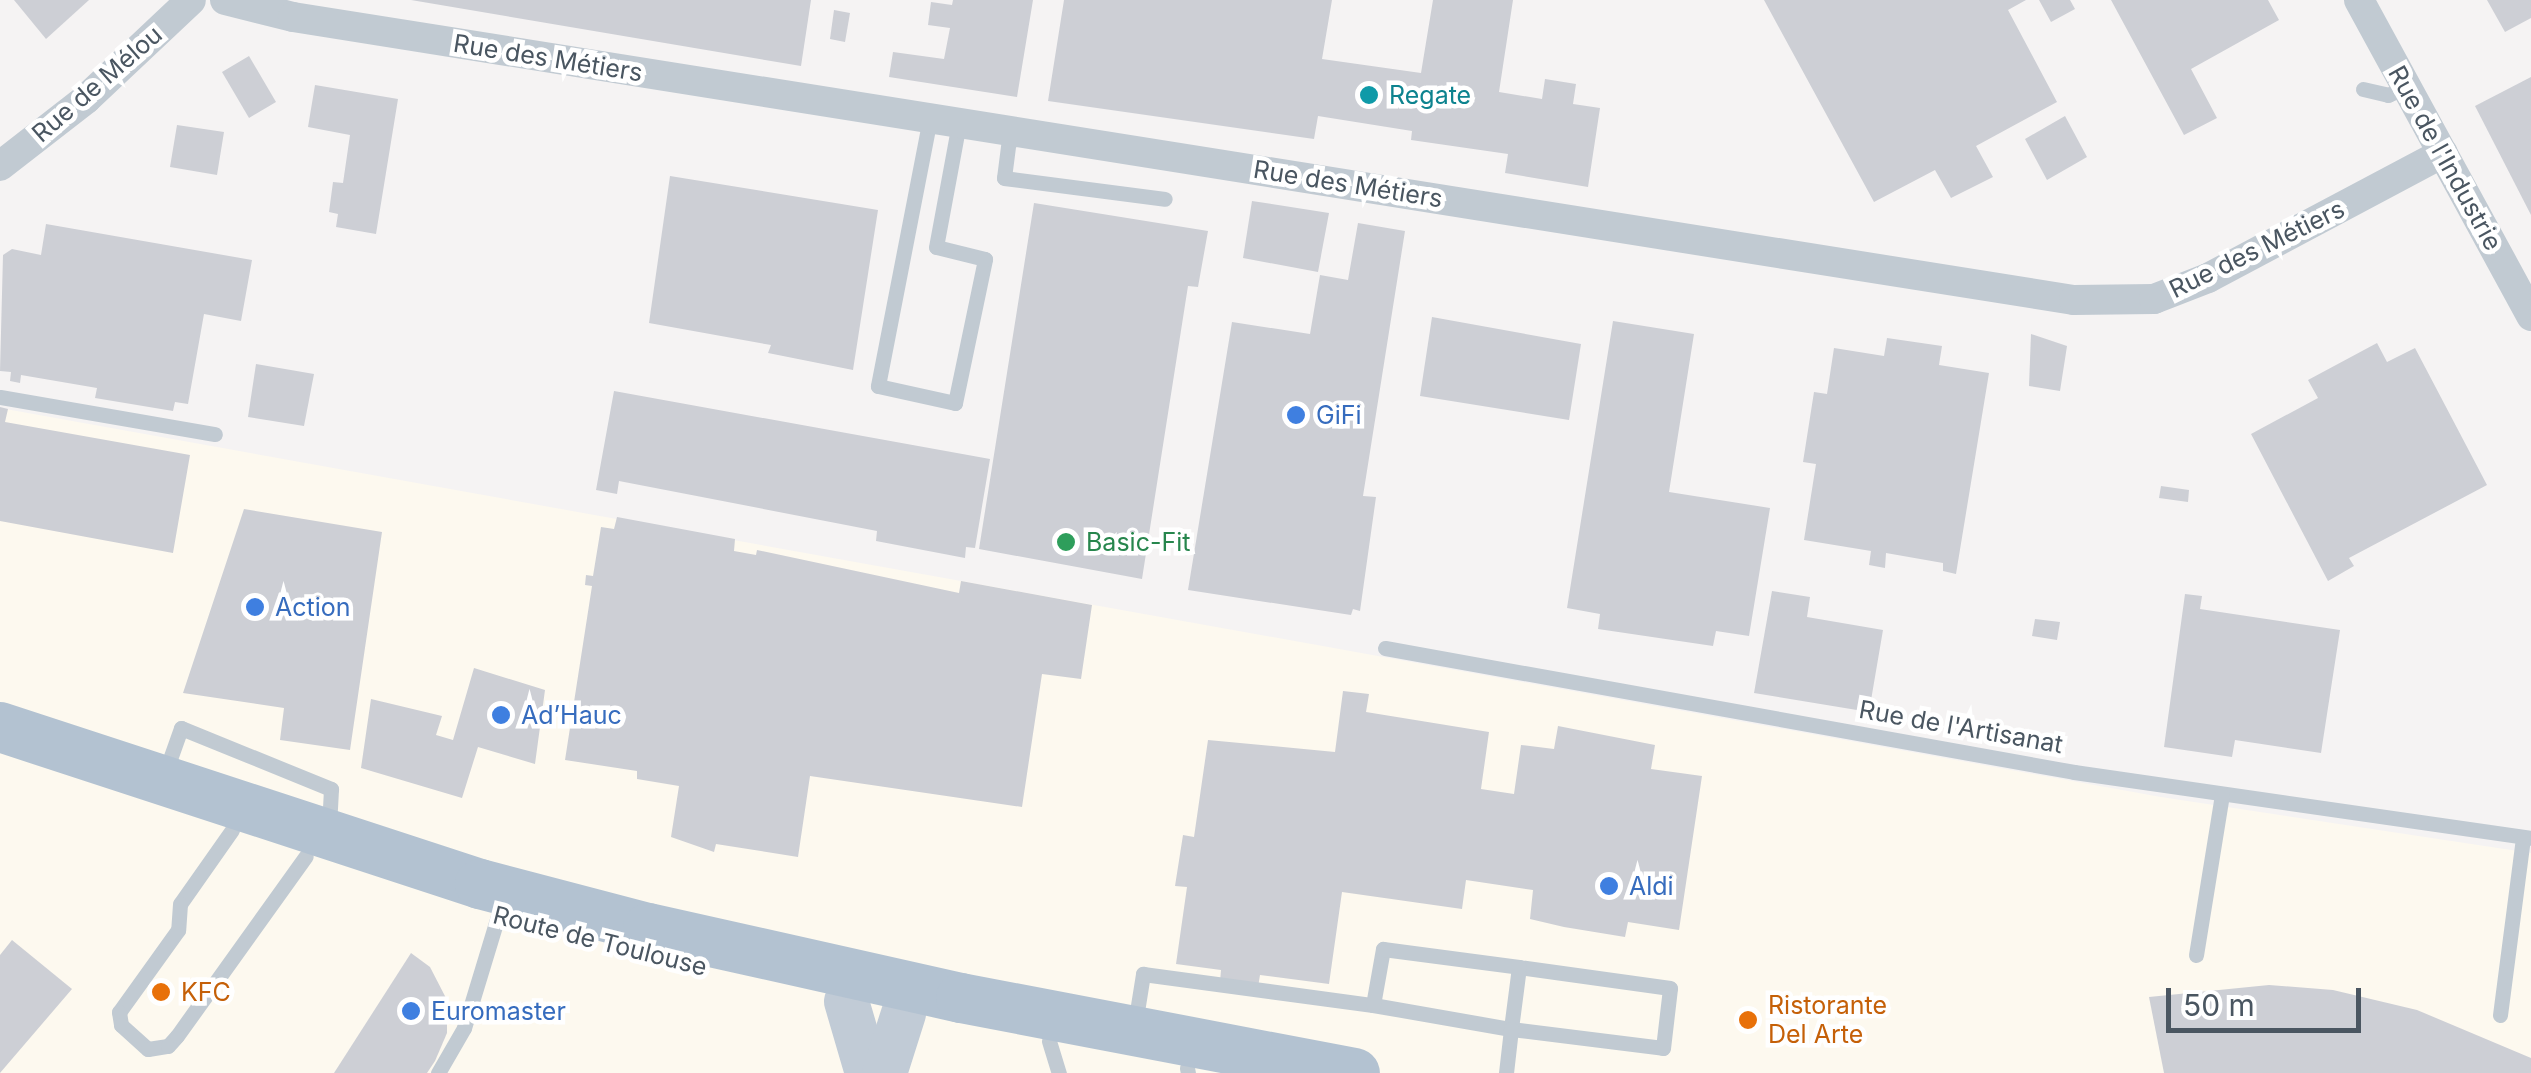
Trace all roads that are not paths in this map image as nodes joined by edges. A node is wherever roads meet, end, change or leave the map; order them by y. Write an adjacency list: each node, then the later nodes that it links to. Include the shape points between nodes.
1 (191, 0): 9 (street, Rue de Mélou, via 110,78)
2 (225, 0): 6 (street, Rue des Métiers, via 268,13)
3 (2359, 0): 4 (street, Rue de l'Industrie)
4 (2406, 86): 5 (lane, via 2388,95); 8 (street, Rue de l'Industrie)
5 (2363, 89)
6 (944, 120): 6 (lane, via 878,386 954,403 986,259 936,247); 7 (street, Rue des Métiers)
7 (1010, 131): 8 (street, Rue des Métiers, via 2074,300 2154,299 2208,278); 10 (lane, via 1004,178)
8 (2443, 153): 11 (street, Rue de l'Industrie)
9 (0, 166)
10 (1165, 200)
11 (2531, 316)
12 (0, 397): 13 (lane)
13 (215, 434)
14 (1385, 648): 17 (lane, Rue de l'Artisanat)
15 (0, 727): 20 (main road, via 162,780)
16 (0, 753): 18 (main road, Route de Toulouse)
17 (2222, 794): 19 (lane, Rue de l'Artisanat); 22 (lane)
18 (232, 830): 20 (main road, Route de Toulouse); 20 (lane, via 180,904 178,930 119,1012 120,1025 148,1048 168,1046 177,1036)
19 (2527, 838): 27 (lane)
20 (318, 846): 21 (main road, Route de Toulouse); 29 (main road, via 648,928)
21 (498, 916): 24 (main road, Route de Toulouse); 32 (lane, via 464,1028)
22 (2196, 955)
23 (1519, 967): 25 (lane, via 1383,949); 28 (lane); 28 (lane, via 1670,988 1664,1048)
24 (846, 1001): 26 (main road, Route de Toulouse); 33 (main road)
25 (1373, 1005): 28 (lane); 29 (lane, via 1143,974)
26 (903, 1013): 30 (main road, Route de Toulouse); 34 (main road)
27 (2500, 1015)
28 (1512, 1028): 36 (lane)
29 (1134, 1031): 35 (main road)
30 (1054, 1057): 31 (main road, Route de Toulouse)
31 (1197, 1071)
32 (438, 1073)
33 (867, 1073)
34 (884, 1073)
35 (1355, 1073)
36 (1506, 1073)

